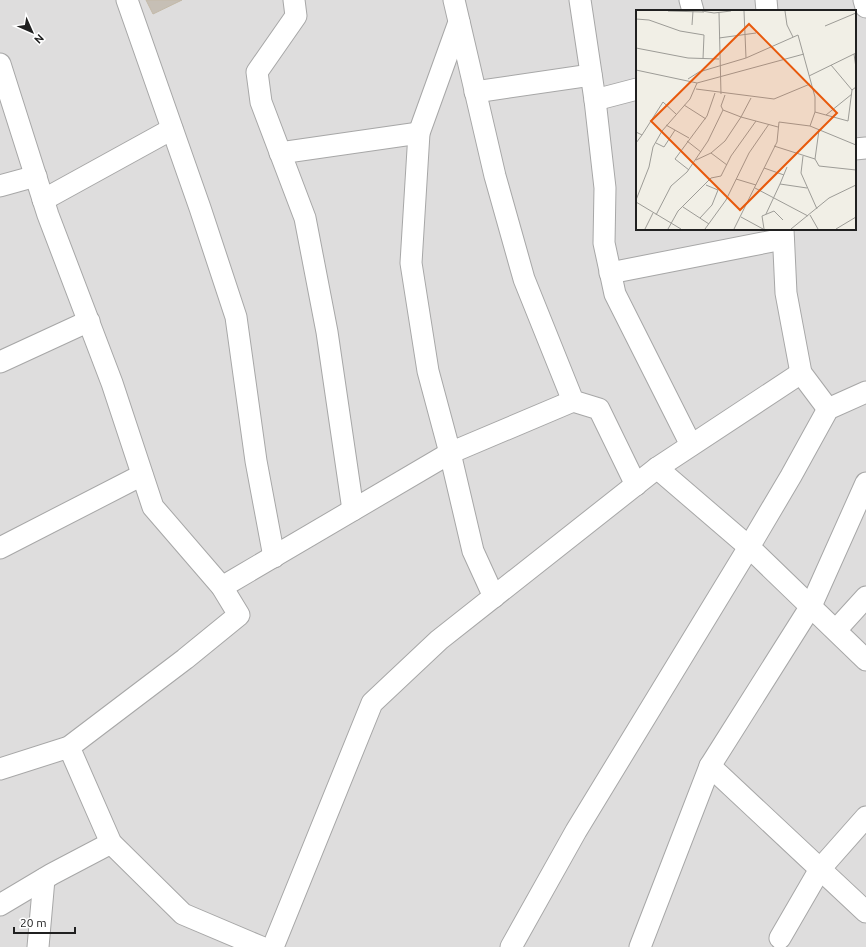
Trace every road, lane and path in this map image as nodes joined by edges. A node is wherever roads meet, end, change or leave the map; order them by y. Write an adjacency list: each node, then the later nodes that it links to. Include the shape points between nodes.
1 (127, 0): 17 (street)
2 (294, 0): 21 (street, via 296,16 257,72 261,102)
3 (454, 0): 11 (street)
4 (580, 0): 13 (street)
5 (690, 0): 9 (street)
6 (766, 0): 10 (street)
7 (864, 0): 8 (street)
8 (866, 7)
9 (693, 10)
10 (767, 10)
11 (458, 22): 15 (street); 18 (street)
12 (0, 64): 22 (street)
13 (591, 75): 15 (street); 16 (street)
14 (636, 89): 16 (street)
15 (475, 92): 31 (street, via 524,279)
16 (595, 100): 26 (street, via 605,188 604,243)
17 (172, 129): 24 (street); 42 (street, via 236,317 256,461)
18 (418, 133): 21 (street); 34 (street, via 411,263 428,371)
19 (866, 148): 20 (street)
20 (856, 149)
21 (280, 153): 39 (street, via 305,218 327,332)
22 (36, 176): 23 (street); 24 (street)
23 (0, 186)
24 (43, 200): 27 (street)
25 (783, 234): 26 (street); 29 (street, via 786,293)
26 (610, 273): 33 (street, via 615,294)
27 (89, 321): 28 (street); 36 (street)
28 (0, 362)
29 (801, 373): 32 (street); 33 (street)
30 (866, 392): 32 (street)
31 (573, 401): 34 (street); 38 (street, via 599,410)
32 (828, 410): 40 (street)
33 (692, 445): 35 (street)
34 (450, 454): 39 (street); 44 (street, via 473,551)
35 (657, 468): 38 (street); 40 (street)
36 (142, 475): 41 (street); 43 (street, via 153,507)
37 (866, 483): 46 (street)
38 (636, 485): 44 (street)
39 (353, 510): 42 (street)
40 (749, 547): 46 (street); 62 (street, via 576,831)
41 (0, 548)
42 (274, 556): 43 (street)
43 (222, 587): 49 (street, via 240,615)
44 (494, 597): 61 (street, via 439,640 372,702)
45 (866, 597): 47 (street)
46 (811, 606): 47 (street); 50 (street)
47 (836, 630): 48 (street)
48 (866, 660)
49 (69, 747): 51 (street); 53 (street)
50 (710, 766): 54 (street); 63 (street)
51 (1, 767)
52 (866, 817): 54 (street)
53 (111, 843): 55 (street); 60 (street, via 183,914)
54 (820, 869): 57 (street); 58 (street)
55 (44, 879): 56 (street); 59 (street)
56 (0, 905)
57 (866, 912)
58 (780, 938)
59 (38, 947)
60 (261, 947)
61 (273, 947)
62 (511, 947)
63 (640, 947)

